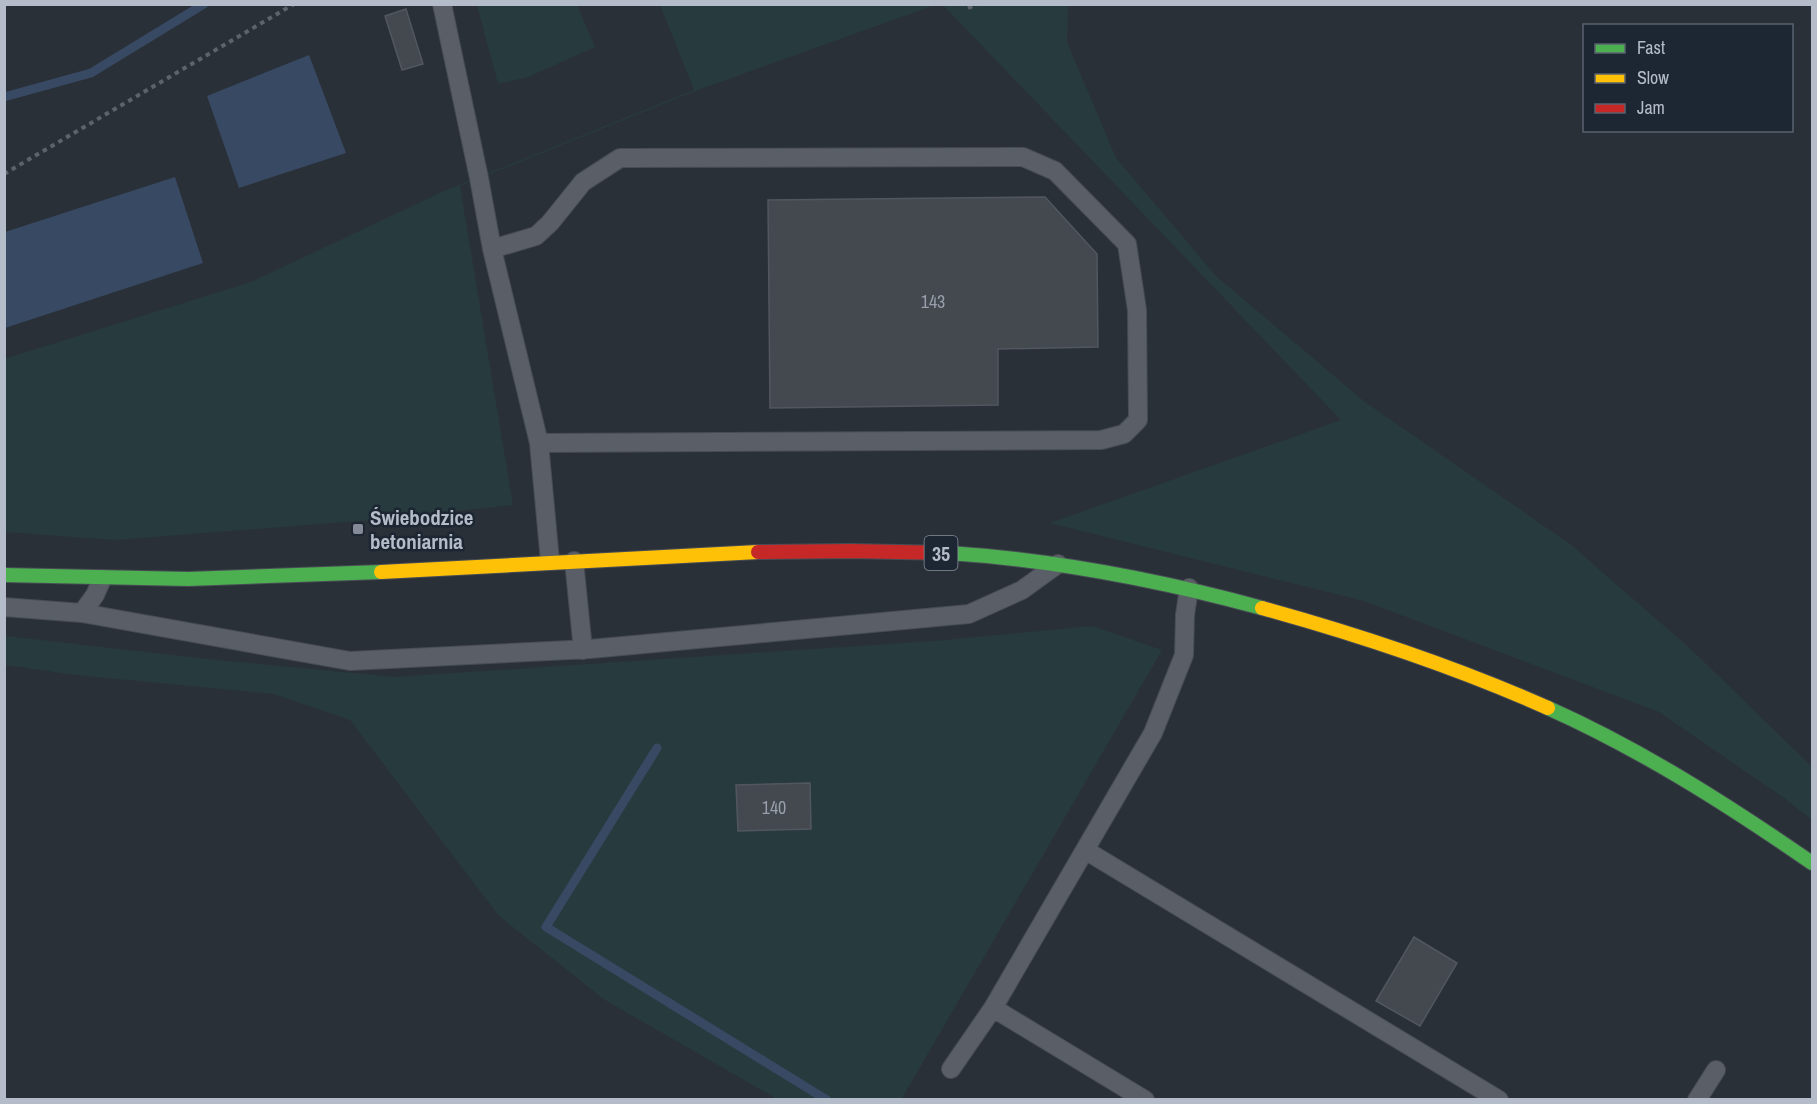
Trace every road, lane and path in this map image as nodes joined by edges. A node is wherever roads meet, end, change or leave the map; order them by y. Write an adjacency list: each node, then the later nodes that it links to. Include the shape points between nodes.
1 (294, 4): 5 (path)
2 (442, 4): 6 (lane)
3 (978, 4): 4 (path)
4 (968, 8)
5 (4, 174)
6 (492, 249): 7 (lane); 7 (lane, via 536,236 582,182 620,158 1023,157 1055,171 1127,243 1137,310 1138,420 1124,434 1101,440)
7 (539, 443): 8 (lane)
8 (550, 561): 9 (main road, 35); 12 (main road, 35, via 360,574)
9 (574, 561): 10 (main road, 35, via 784,552 893,552); 16 (lane)
10 (1058, 564): 13 (main road, 35); 16 (lane, via 1022,590 969,614)
11 (4, 575): 12 (main road, 35)
12 (102, 579): 15 (lane)
13 (1189, 588): 17 (lane, via 1184,655 1153,733); 18 (main road, 35, via 1354,635 1542,705 1599,732 1710,795)
14 (4, 607): 15 (lane)
15 (82, 614): 16 (lane, via 350,660)
16 (583, 650)
17 (1085, 850): 19 (lane); 23 (lane)
18 (1812, 863)
19 (993, 1008): 20 (lane); 22 (lane)
20 (951, 1069)
21 (1716, 1070): 24 (lane)
22 (1145, 1100)
23 (1499, 1100)
24 (1697, 1100)

